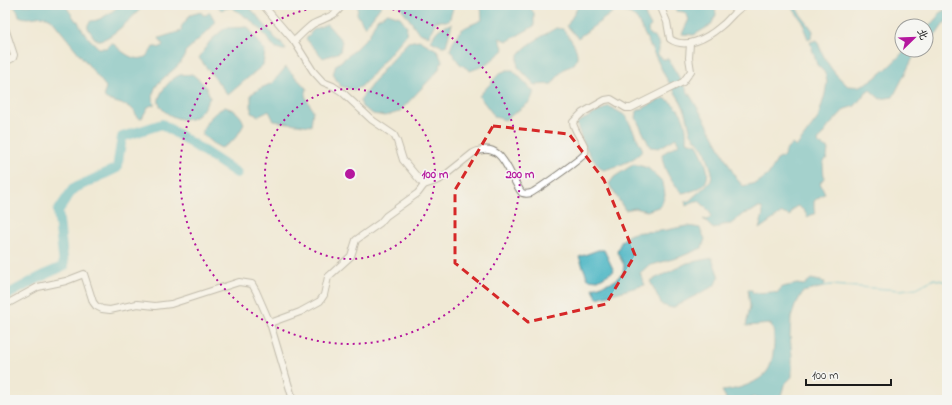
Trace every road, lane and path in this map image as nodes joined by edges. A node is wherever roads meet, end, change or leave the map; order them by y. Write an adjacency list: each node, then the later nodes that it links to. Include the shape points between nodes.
1 (263, 5): 6 (street)
2 (342, 5): 6 (street, via 332,16 313,25)
3 (660, 5): 7 (street, via 670,39)
4 (746, 5): 7 (street, via 734,12 720,28)
5 (5, 28): 8 (street, via 14,54 13,58)
6 (294, 41): 9 (street, via 323,82 342,92 372,120 394,135 403,160)
7 (690, 44): 9 (street, via 691,71 683,82 631,108 626,108 611,99 605,100 577,117 573,127 585,148 585,153 530,193 522,193 518,189 499,154 485,150 473,153 438,180)
8 (5, 62)
9 (424, 184): 11 (street, via 418,193 356,240 351,256 328,277 320,301)
10 (5, 305): 11 (street, via 38,287 84,274 93,302 102,309 110,310 137,304 171,304 239,282 252,284)
11 (270, 324): 12 (street)
12 (293, 400)

